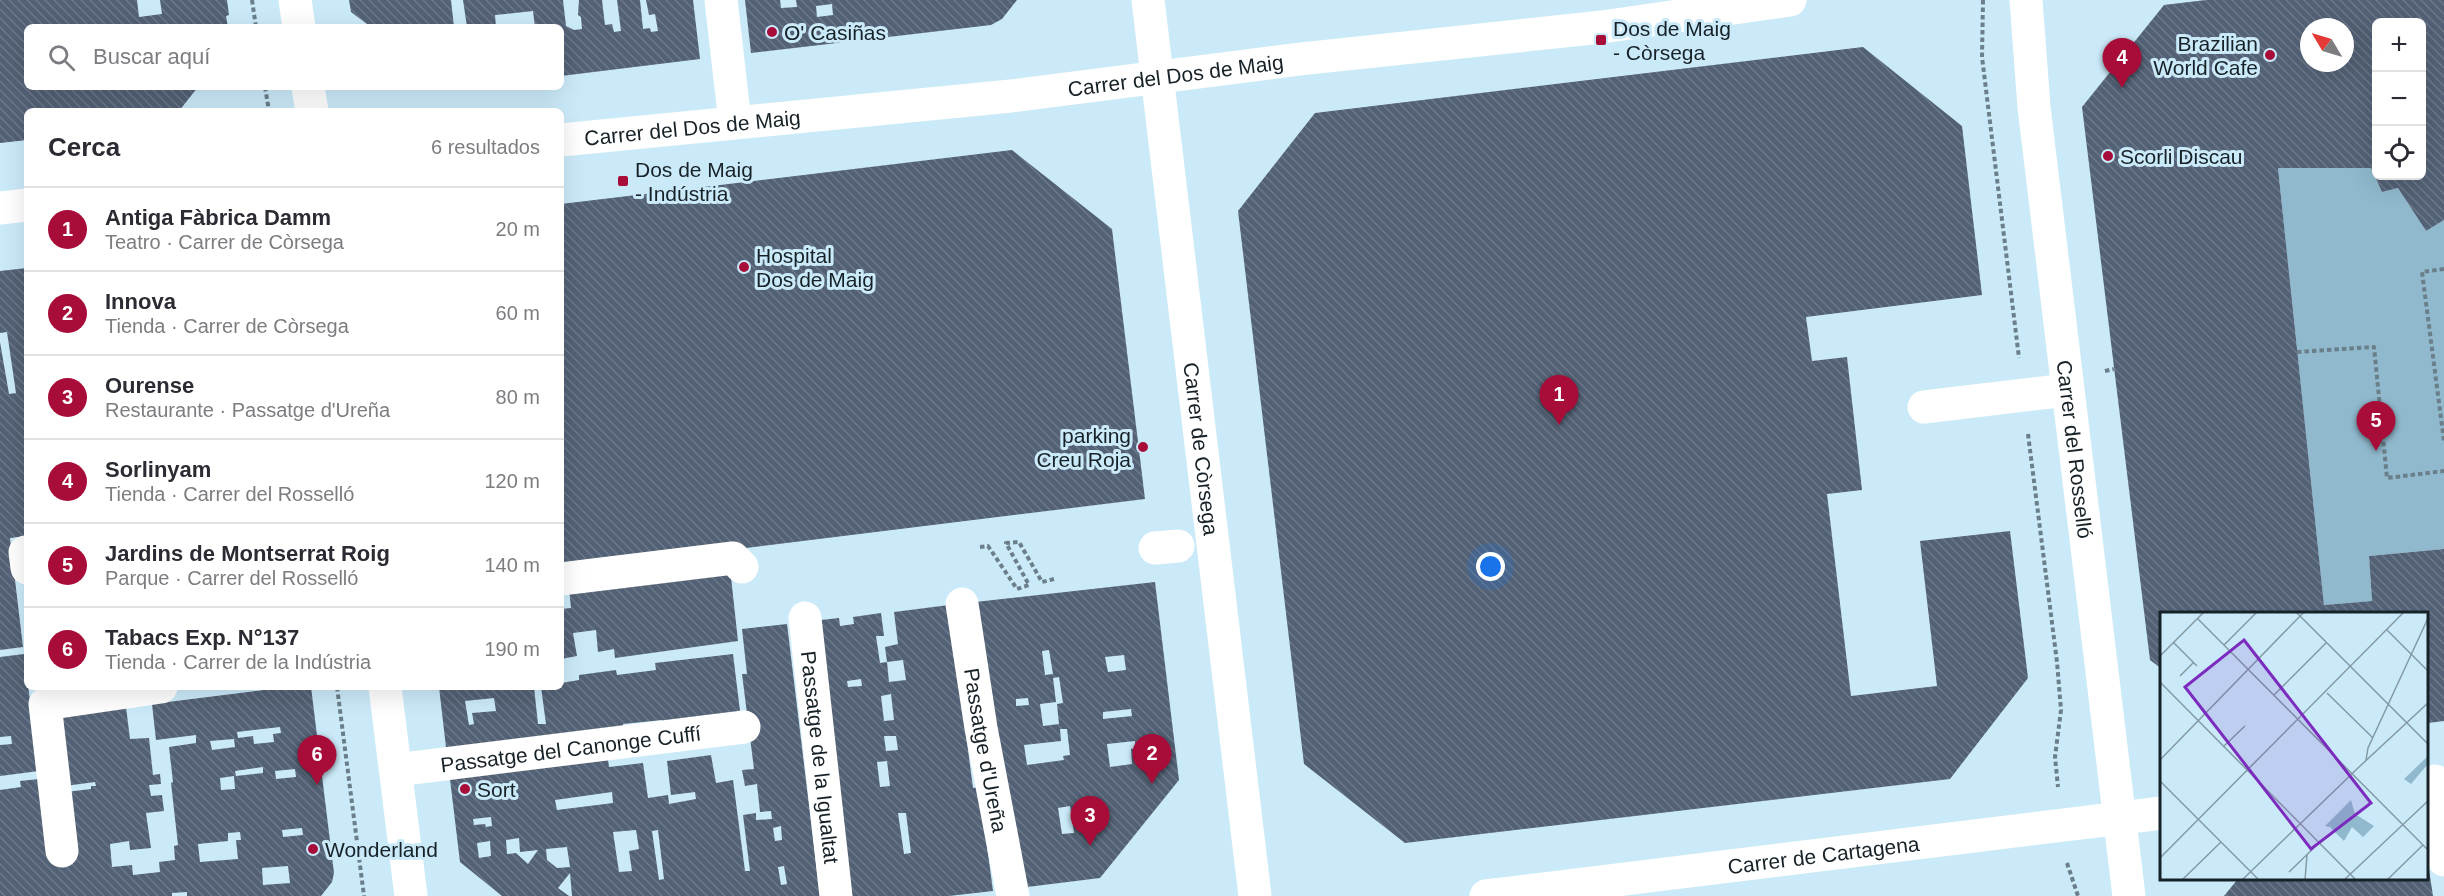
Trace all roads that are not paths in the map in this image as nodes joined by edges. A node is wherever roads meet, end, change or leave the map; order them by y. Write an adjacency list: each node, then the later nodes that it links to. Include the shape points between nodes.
1 (295, 0): 6 (street)
2 (721, 0): 10 (street)
3 (1148, 0): 7 (street, Carrer de Còrsega)
4 (1790, 0): 7 (street, Carrer del Dos de Maig, via 1602,27)
5 (2026, 0): 14 (street, Carrer del Rosselló, via 2034,107)
6 (299, 24)
7 (1159, 78): 10 (street, Carrer del Dos de Maig); 33 (street, Carrer de Còrsega)
8 (308, 90): 9 (street)
9 (312, 108)
10 (735, 122): 11 (street, Carrer del Dos de Maig)
11 (564, 140)
12 (24, 205): 13 (street)
13 (0, 208)
14 (2067, 390): 15 (street); 27 (street, Carrer del Rosselló)
15 (1924, 407)
16 (742, 567): 17 (street, via 733,558)
17 (564, 579)
18 (962, 604): 32 (street, Passatge d'Ureña)
19 (805, 618): 31 (street, Passatge de la Igualtat)
20 (122, 690): 22 (street)
21 (385, 690): 24 (street)
22 (44, 696): 28 (street)
23 (744, 727): 24 (street, Passatge del Canonge Cuffí)
24 (396, 770): 30 (street)
25 (2435, 781): 29 (street)
26 (2160, 813): 27 (street, Carrer de Cartagena)
27 (2120, 818): 34 (street, Carrer de Cartagena); 35 (street, Carrer del Rosselló)
28 (62, 851)
29 (2444, 860)
30 (411, 896)
31 (836, 896)
32 (1013, 896)
33 (1255, 896)
34 (1486, 896)
35 (2129, 896)

